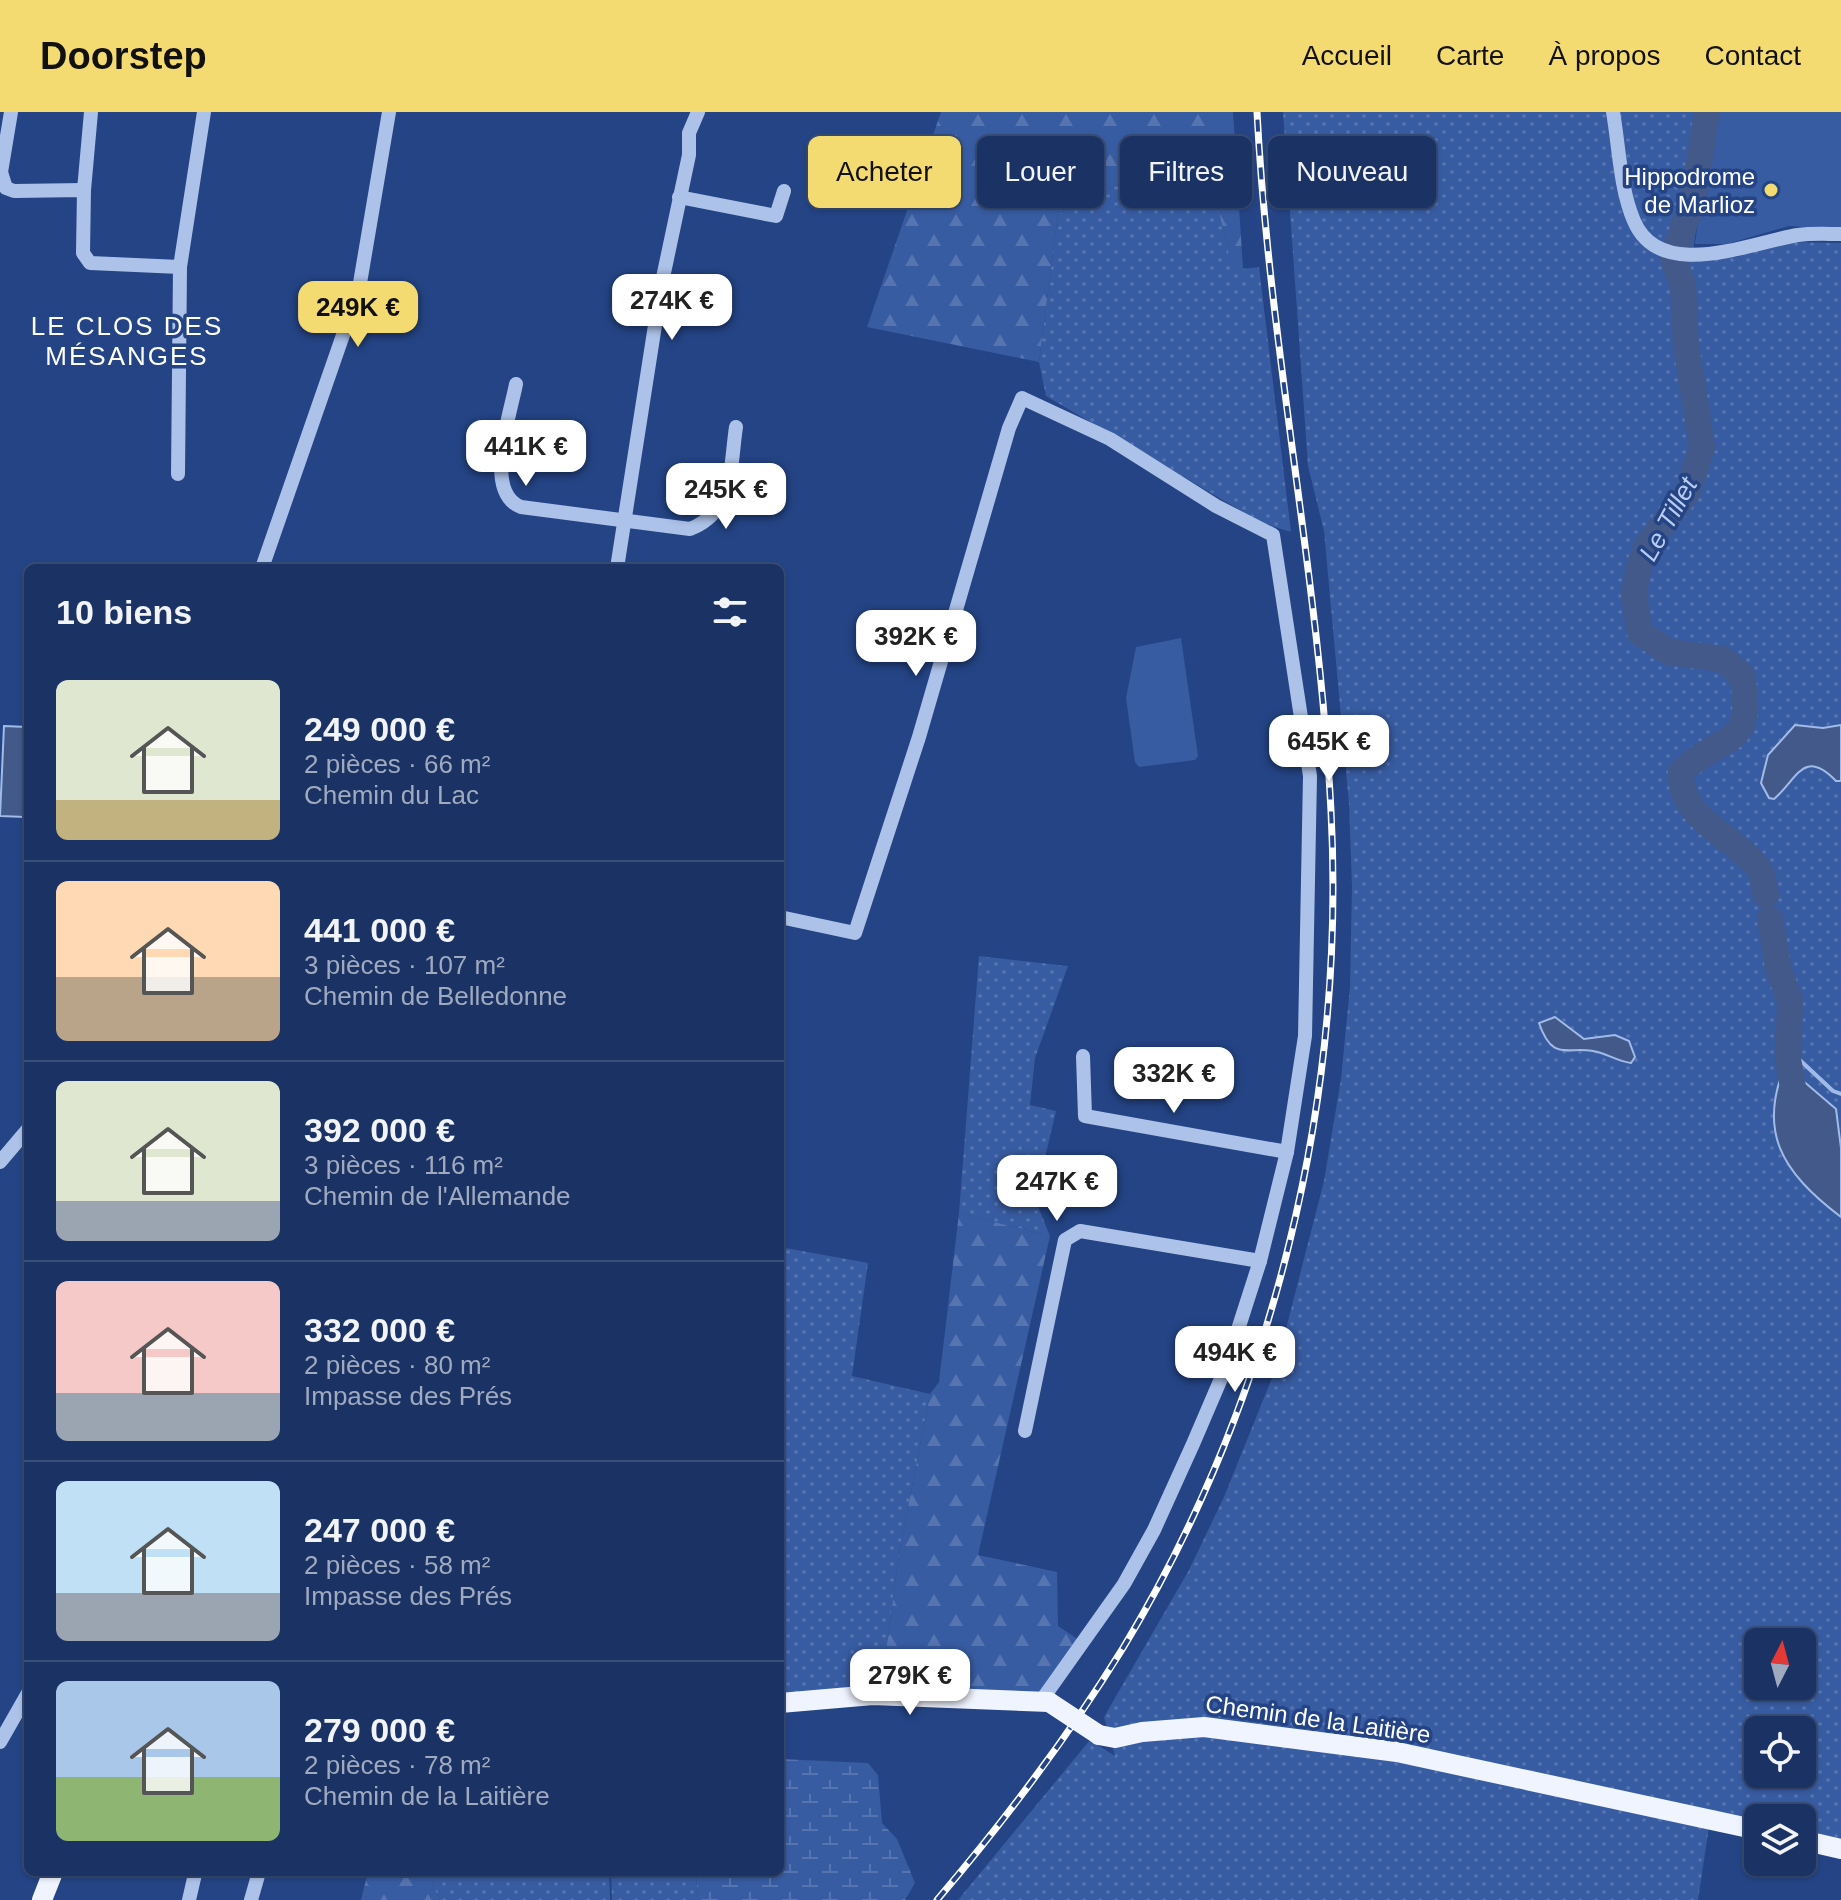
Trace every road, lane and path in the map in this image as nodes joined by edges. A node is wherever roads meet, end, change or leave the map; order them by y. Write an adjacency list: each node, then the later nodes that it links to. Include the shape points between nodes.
1 (11, 112): 7 (street, via 1,172 6,188)
2 (91, 112): 7 (street)
3 (204, 112): 11 (street)
4 (389, 112): 16 (street, via 359,289)
5 (698, 112): 9 (street, via 689,133)
6 (1613, 112): 10 (street, via 1634,222 1657,245 1693,255 1730,252 1800,234)
7 (84, 190): 11 (street, via 85,259)
8 (784, 191): 9 (street, via 776,216)
9 (679, 197): 15 (street)
10 (1841, 234)
11 (180, 267): 14 (street)
12 (516, 384): 15 (street, via 500,471 506,498 521,507)
13 (736, 427): 15 (street, via 727,491 715,516 690,529)
14 (178, 474)
15 (626, 523): 17 (street)
16 (263, 564)
17 (618, 564)
18 (784, 918): 21 (street, via 855,933 1022,398 1110,439 1273,535 1310,776 1305,1036)
19 (1083, 1056): 21 (street, via 1085,1116)
20 (24, 1134): 22 (street)
21 (1287, 1152): 23 (street)
22 (0, 1162)
23 (1260, 1261): 24 (street, via 1080,1231 1065,1240); 26 (street, via 1226,1367 1154,1530)
24 (1025, 1431)
25 (24, 1700): 28 (street)
26 (1045, 1702): 27 (main road, via 873,1695); 29 (main road, Chemin de la Laitière, bridge, via 1099,1735 1115,1738 1204,1727 1397,1752)
27 (784, 1703)
28 (0, 1742)
29 (1744, 1827)
30 (1816, 1843): 31 (main road)
31 (1841, 1849)
32 (51, 1876): 35 (main road)
33 (195, 1876): 36 (street)
34 (258, 1876): 37 (street)
35 (42, 1900)
36 (189, 1900)
37 (251, 1900)

